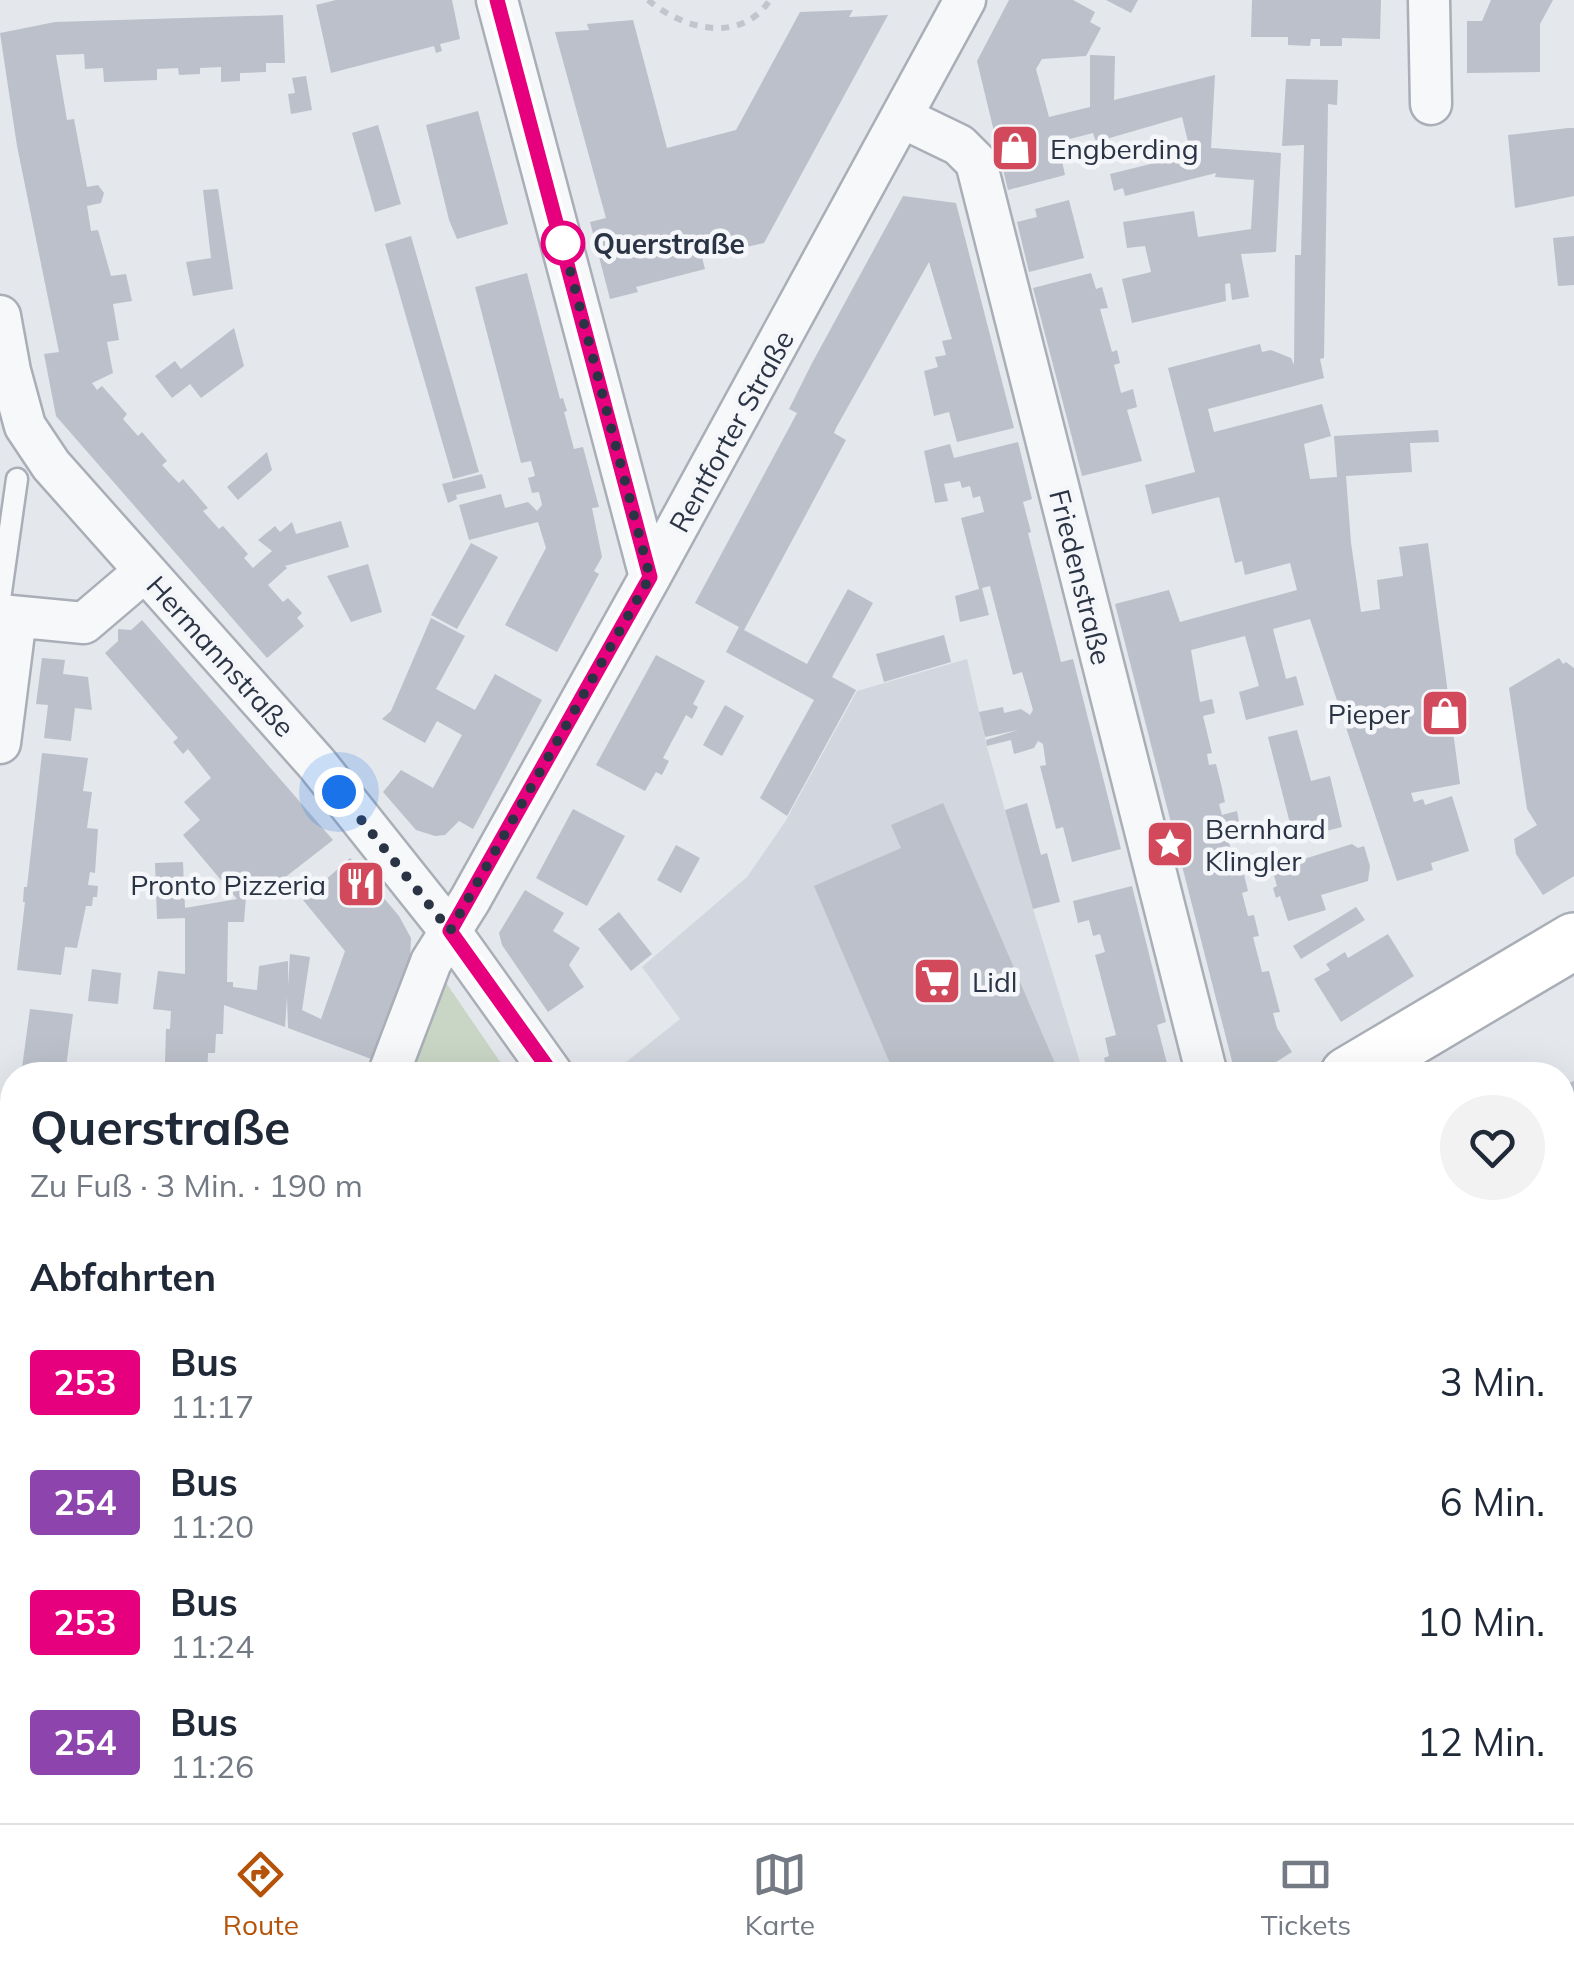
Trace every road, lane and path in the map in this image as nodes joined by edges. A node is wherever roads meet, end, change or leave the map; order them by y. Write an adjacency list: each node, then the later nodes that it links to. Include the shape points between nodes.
1 (497, 0): 12 (street)
2 (648, 0): 3 (path, via 694,28 730,26 760,14)
3 (770, 0)
4 (965, 0): 7 (street, Rentforter Straße)
5 (1429, 0): 6 (street)
6 (1431, 104)
7 (902, 118): 12 (street, Rentforter Straße); 19 (street, Friedenstraße, via 959,145 976,162)
8 (0, 316): 9 (street, Hermannstraße)
9 (5, 372): 11 (street, Hermannstraße, via 42,452)
10 (18, 479): 13 (lane)
11 (145, 571): 13 (street, via 84,623); 15 (street, Hermannstraße, via 317,764)
12 (650, 577): 15 (street, Rentforter Straße)
13 (5, 611): 14 (street)
14 (0, 743)
15 (450, 931): 17 (street, Rentforter Straße, via 430,962); 18 (street, Hermannstraße)
16 (1574, 941): 20 (main road)
17 (393, 1062)
18 (544, 1062)
19 (1203, 1062)
20 (1370, 1062)

